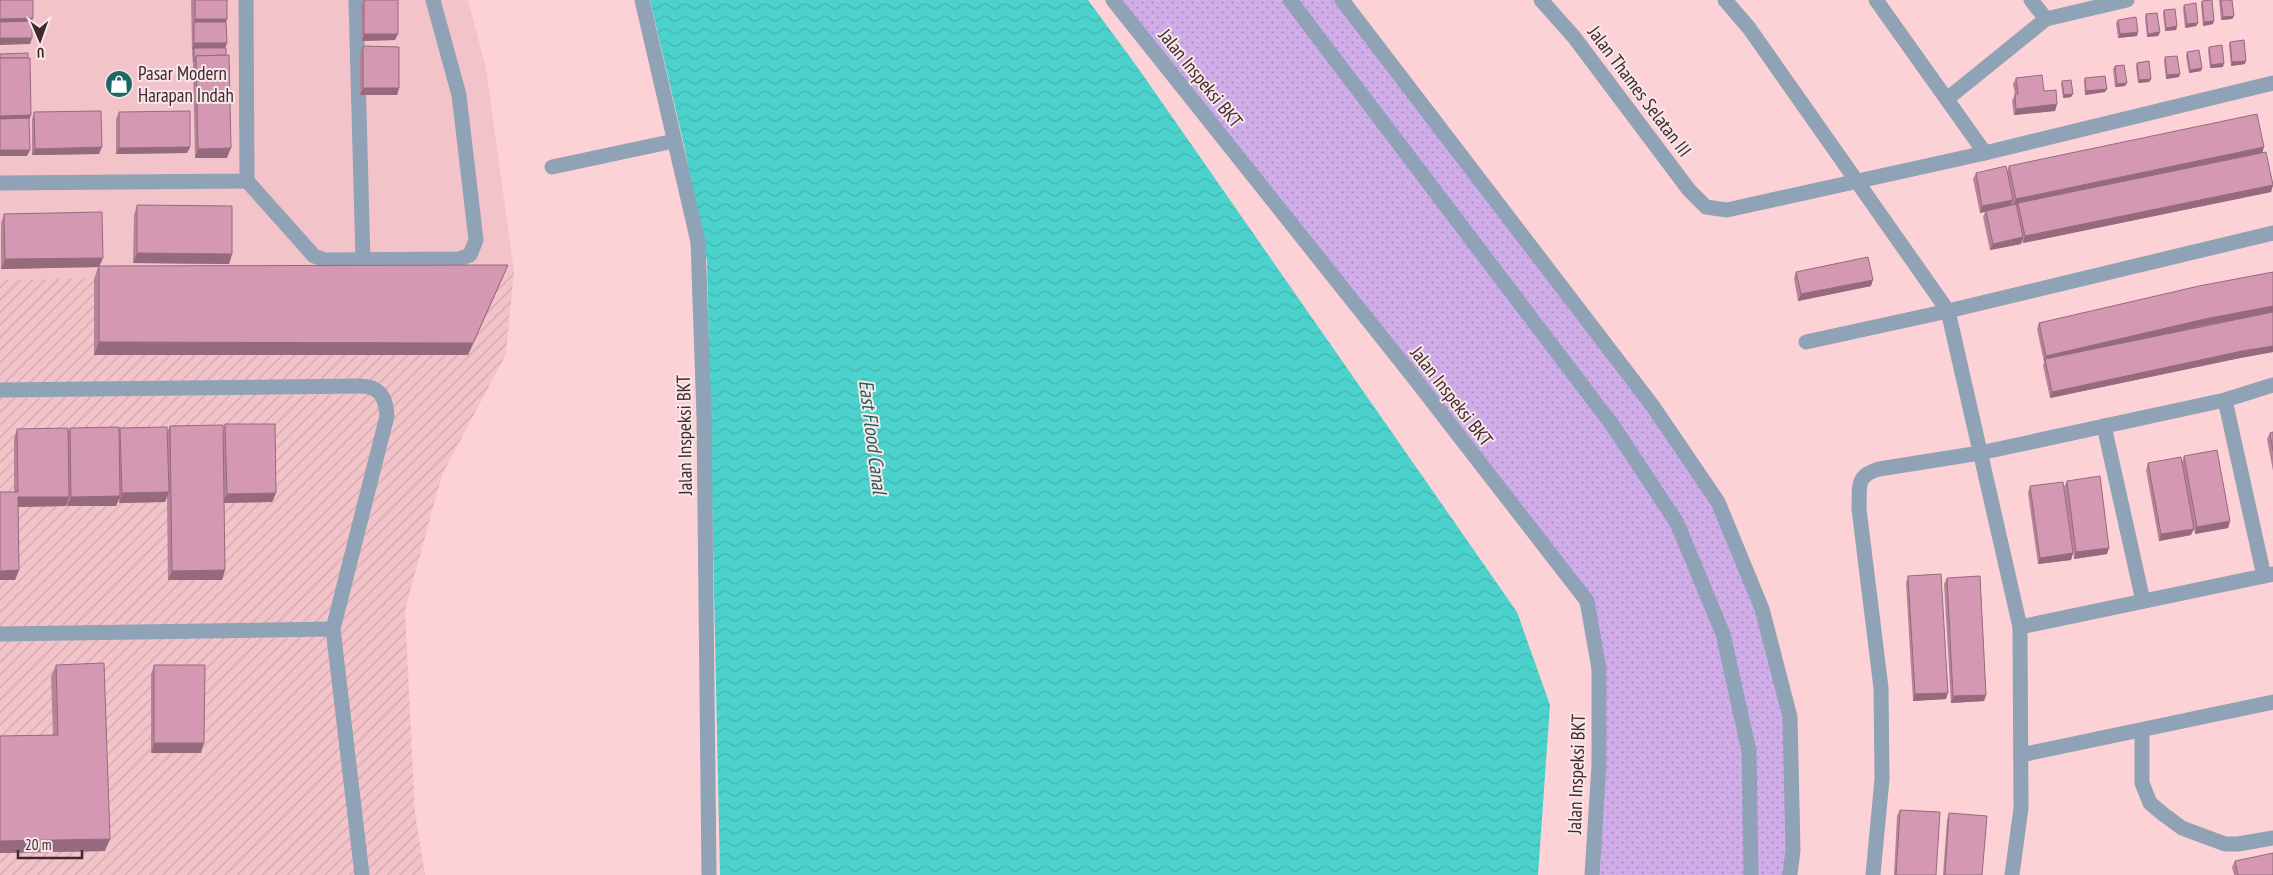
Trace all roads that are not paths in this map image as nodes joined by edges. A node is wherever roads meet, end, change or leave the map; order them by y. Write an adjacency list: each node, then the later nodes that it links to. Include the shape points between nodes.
1 (246, 0): 19 (street)
2 (356, 0): 23 (street)
3 (433, 0): 23 (street, via 459,95 476,240 470,255 459,259)
4 (642, 0): 16 (street, Jalan Inspeksi BKT)
5 (1113, 0): 42 (street, Jalan Inspeksi BKT, via 1588,601 1599,669)
6 (1290, 0): 43 (street, via 1613,426 1677,523 1723,634 1748,751)
7 (1342, 0): 44 (street, via 1652,406 1718,502 1762,609 1790,717 1793,850)
8 (1541, 0): 20 (street, Jalan Thames Selatan III, via 1574,37 1706,208 1727,210)
9 (1725, 0): 20 (street, via 1749,28)
10 (1876, 0): 15 (street)
11 (2031, 0): 13 (street)
12 (2127, 0): 13 (street)
13 (2046, 19): 15 (street)
14 (2273, 83): 17 (street)
15 (1947, 99): 17 (street)
16 (674, 141): 18 (street); 41 (street, Jalan Inspeksi BKT, via 698,242 700,267)
17 (1985, 153): 20 (street)
18 (552, 167)
19 (247, 181): 21 (street); 23 (street, via 314,256 325,260)
20 (1857, 182): 24 (street)
21 (0, 183)
22 (2273, 233): 24 (street)
23 (363, 260)
24 (1948, 311): 25 (street); 30 (street)
25 (1806, 342)
26 (2273, 385): 28 (street)
27 (0, 390): 34 (street, via 358,386 372,388 382,394 386,416)
28 (2225, 400): 29 (street); 31 (street)
29 (2104, 426): 30 (street); 32 (street)
30 (1980, 452): 33 (street); 45 (street, via 1867,472 1860,483 1859,508 1880,688 1882,779)
31 (2268, 575): 32 (street)
32 (2143, 601): 33 (street)
33 (2020, 627): 38 (street)
34 (333, 628): 35 (street); 40 (street)
35 (0, 634)
36 (2273, 702): 37 (street)
37 (2142, 731): 38 (street); 39 (street, via 2142,783 2150,803 2163,814 2182,828 2225,844)
38 (2021, 755): 46 (street, via 2021,808)
39 (2273, 838)
40 (362, 875)
41 (709, 875)
42 (1592, 875)
43 (1751, 875)
44 (1790, 875)
45 (1873, 875)
46 (2012, 875)

